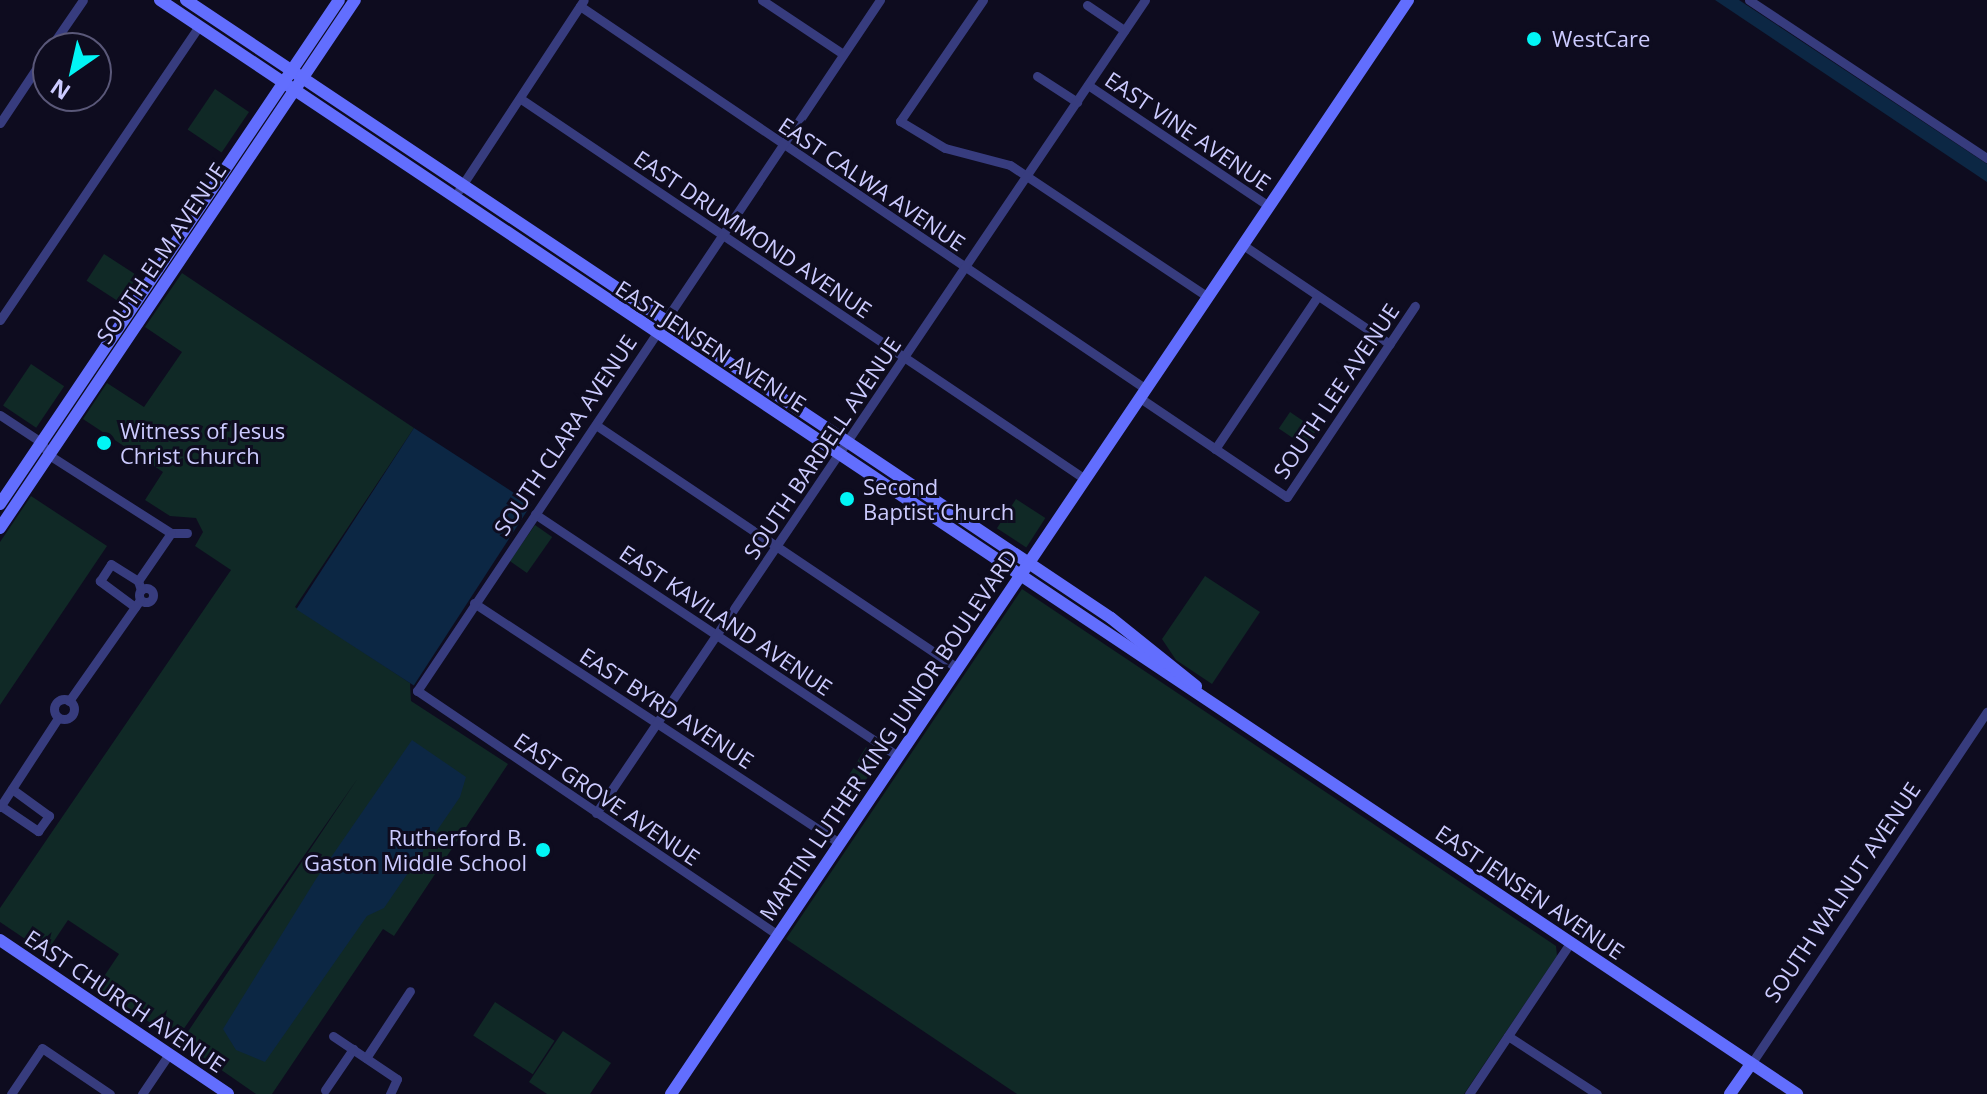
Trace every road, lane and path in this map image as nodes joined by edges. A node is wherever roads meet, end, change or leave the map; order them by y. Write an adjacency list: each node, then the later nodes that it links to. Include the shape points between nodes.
1 (83, 0): 16 (street)
2 (160, 0): 14 (main road, EAST JENSEN AVENUE)
3 (186, 0): 19 (main road, EAST JENSEN AVENUE)
4 (339, 0): 19 (main road, SOUTH ELM AVENUE)
5 (355, 0): 21 (main road, SOUTH ELM AVENUE)
6 (762, 0): 17 (street)
7 (880, 0): 17 (street, SOUTH CLARA AVENUE)
8 (983, 0): 28 (street, via 900,121 945,148 995,158)
9 (1145, 0): 15 (street, SOUTH BARDELL AVENUE)
10 (1408, 0): 31 (main road, MARTIN LUTHER KING JUNIOR BOULEVARD)
11 (1749, 0): 27 (street)
12 (582, 3): 23 (street); 26 (street, EAST CALWA AVENUE)
13 (1087, 5): 15 (street)
14 (199, 26): 19 (main road, EAST JENSEN AVENUE); 38 (street)
15 (1124, 30): 22 (street, SOUTH BARDELL AVENUE)
16 (61, 32)
17 (843, 54): 26 (street, SOUTH CLARA AVENUE)
18 (32, 75): 25 (street)
19 (287, 76): 21 (main road, EAST JENSEN AVENUE); 46 (main road, SOUTH ELM AVENUE)
20 (1037, 76): 24 (street)
21 (298, 84): 29 (main road, EAST JENSEN AVENUE); 30 (main road, EAST JENSEN AVENUE); 49 (main road, SOUTH ELM AVENUE)
22 (1088, 85): 24 (street, SOUTH BARDELL AVENUE); 31 (street, EAST VINE AVENUE)
23 (521, 99): 29 (street); 32 (street, EAST DRUMMOND AVENUE)
24 (1077, 102): 28 (street, SOUTH BARDELL AVENUE)
25 (0, 123)
26 (782, 145): 32 (street, SOUTH CLARA AVENUE); 34 (street, EAST CALWA AVENUE)
27 (1987, 158)
28 (1027, 176): 34 (street, SOUTH BARDELL AVENUE); 36 (street)
29 (460, 188): 30 (street); 39 (main road, EAST JENSEN AVENUE)
30 (452, 199): 40 (main road, EAST JENSEN AVENUE)
31 (1269, 206): 33 (main road, MARTIN LUTHER KING JUNIOR BOULEVARD)
32 (723, 234): 39 (street, SOUTH CLARA AVENUE); 42 (street, EAST DRUMMOND AVENUE)
33 (1243, 245): 35 (street); 36 (main road, MARTIN LUTHER KING JUNIOR BOULEVARD)
34 (965, 268): 42 (street, SOUTH BARDELL AVENUE); 43 (street, EAST CALWA AVENUE)
35 (1318, 296): 41 (street); 48 (street)
36 (1208, 297): 43 (main road, MARTIN LUTHER KING JUNIOR BOULEVARD)
37 (1415, 306): 41 (street, SOUTH LEE AVENUE)
38 (0, 320)
39 (662, 322): 40 (street, SOUTH CLARA AVENUE); 47 (main road, EAST JENSEN AVENUE)
40 (654, 334): 45 (street, SOUTH CLARA AVENUE); 47 (main road, EAST JENSEN AVENUE)
41 (1390, 344): 51 (street, SOUTH LEE AVENUE)
42 (904, 358): 47 (street, SOUTH BARDELL AVENUE); 50 (street, EAST DRUMMOND AVENUE)
43 (1143, 393): 48 (street, EAST CALWA AVENUE); 50 (main road, MARTIN LUTHER KING JUNIOR BOULEVARD)
44 (0, 415): 46 (street)
45 (596, 425): 53 (street, SOUTH CLARA AVENUE); 57 (street)
46 (41, 442): 49 (street); 52 (main road, SOUTH ELM AVENUE)
47 (843, 448): 57 (street, SOUTH BARDELL AVENUE); 58 (main road, EAST JENSEN AVENUE); 59 (main road, EAST JENSEN AVENUE)
48 (1215, 449): 51 (street, EAST CALWA AVENUE)
49 (49, 455): 54 (main road, SOUTH ELM AVENUE); 55 (street)
50 (1085, 479): 58 (main road, MARTIN LUTHER KING JUNIOR BOULEVARD)
51 (1287, 497)
52 (0, 504)
53 (535, 514): 60 (street, SOUTH CLARA AVENUE); 61 (street, EAST KAVILAND AVENUE)
54 (0, 528)
55 (171, 533): 56 (street); 68 (street, via 69,701 73,713 58,718)
56 (187, 533)
57 (777, 547): 61 (street, SOUTH BARDELL AVENUE); 62 (street)
58 (1028, 563): 59 (main road, MARTIN LUTHER KING JUNIOR BOULEVARD); 66 (main road, EAST JENSEN AVENUE, via 1136,636)
59 (1020, 575): 62 (main road, MARTIN LUTHER KING JUNIOR BOULEVARD); 66 (main road, EAST JENSEN AVENUE)
60 (474, 603): 63 (street, SOUTH CLARA AVENUE); 65 (street, EAST BYRD AVENUE)
61 (717, 636): 65 (street, SOUTH BARDELL AVENUE); 67 (street, EAST KAVILAND AVENUE)
62 (958, 668): 67 (main road, MARTIN LUTHER KING JUNIOR BOULEVARD)
63 (417, 691): 70 (street, EAST GROVE AVENUE)
64 (1987, 712): 81 (street, SOUTH WALNUT AVENUE)
65 (657, 723): 70 (street, SOUTH BARDELL AVENUE); 71 (street, EAST BYRD AVENUE)
66 (1242, 723): 74 (main road, EAST JENSEN AVENUE)
67 (898, 756): 71 (main road, MARTIN LUTHER KING JUNIOR BOULEVARD)
68 (12, 789): 69 (street); 69 (street, via 49,816 38,831)
69 (0, 807)
70 (596, 813): 72 (street, EAST GROVE AVENUE)
71 (840, 843): 72 (main road, MARTIN LUTHER KING JUNIOR BOULEVARD)
72 (778, 935): 88 (main road, MARTIN LUTHER KING JUNIOR BOULEVARD)
73 (0, 940): 79 (main road, EAST CHURCH AVENUE)
74 (1570, 943): 77 (street); 81 (main road, EAST JENSEN AVENUE)
75 (410, 991): 80 (street)
76 (333, 1036): 78 (street)
77 (1508, 1036): 89 (street); 90 (street)
78 (353, 1049): 80 (street); 82 (street)
79 (169, 1054): 85 (street); 86 (main road, EAST CHURCH AVENUE)
80 (366, 1058): 87 (street, via 397,1079)
81 (1751, 1064): 91 (main road, SOUTH WALNUT AVENUE); 92 (main road, EAST JENSEN AVENUE)
82 (325, 1090)
83 (11, 1094): 84 (street, via 42,1048)
84 (110, 1094)
85 (142, 1094)
86 (228, 1094)
87 (390, 1094)
88 (671, 1094)
89 (1469, 1094)
90 (1597, 1094)
91 (1730, 1094)
92 (1797, 1094)

